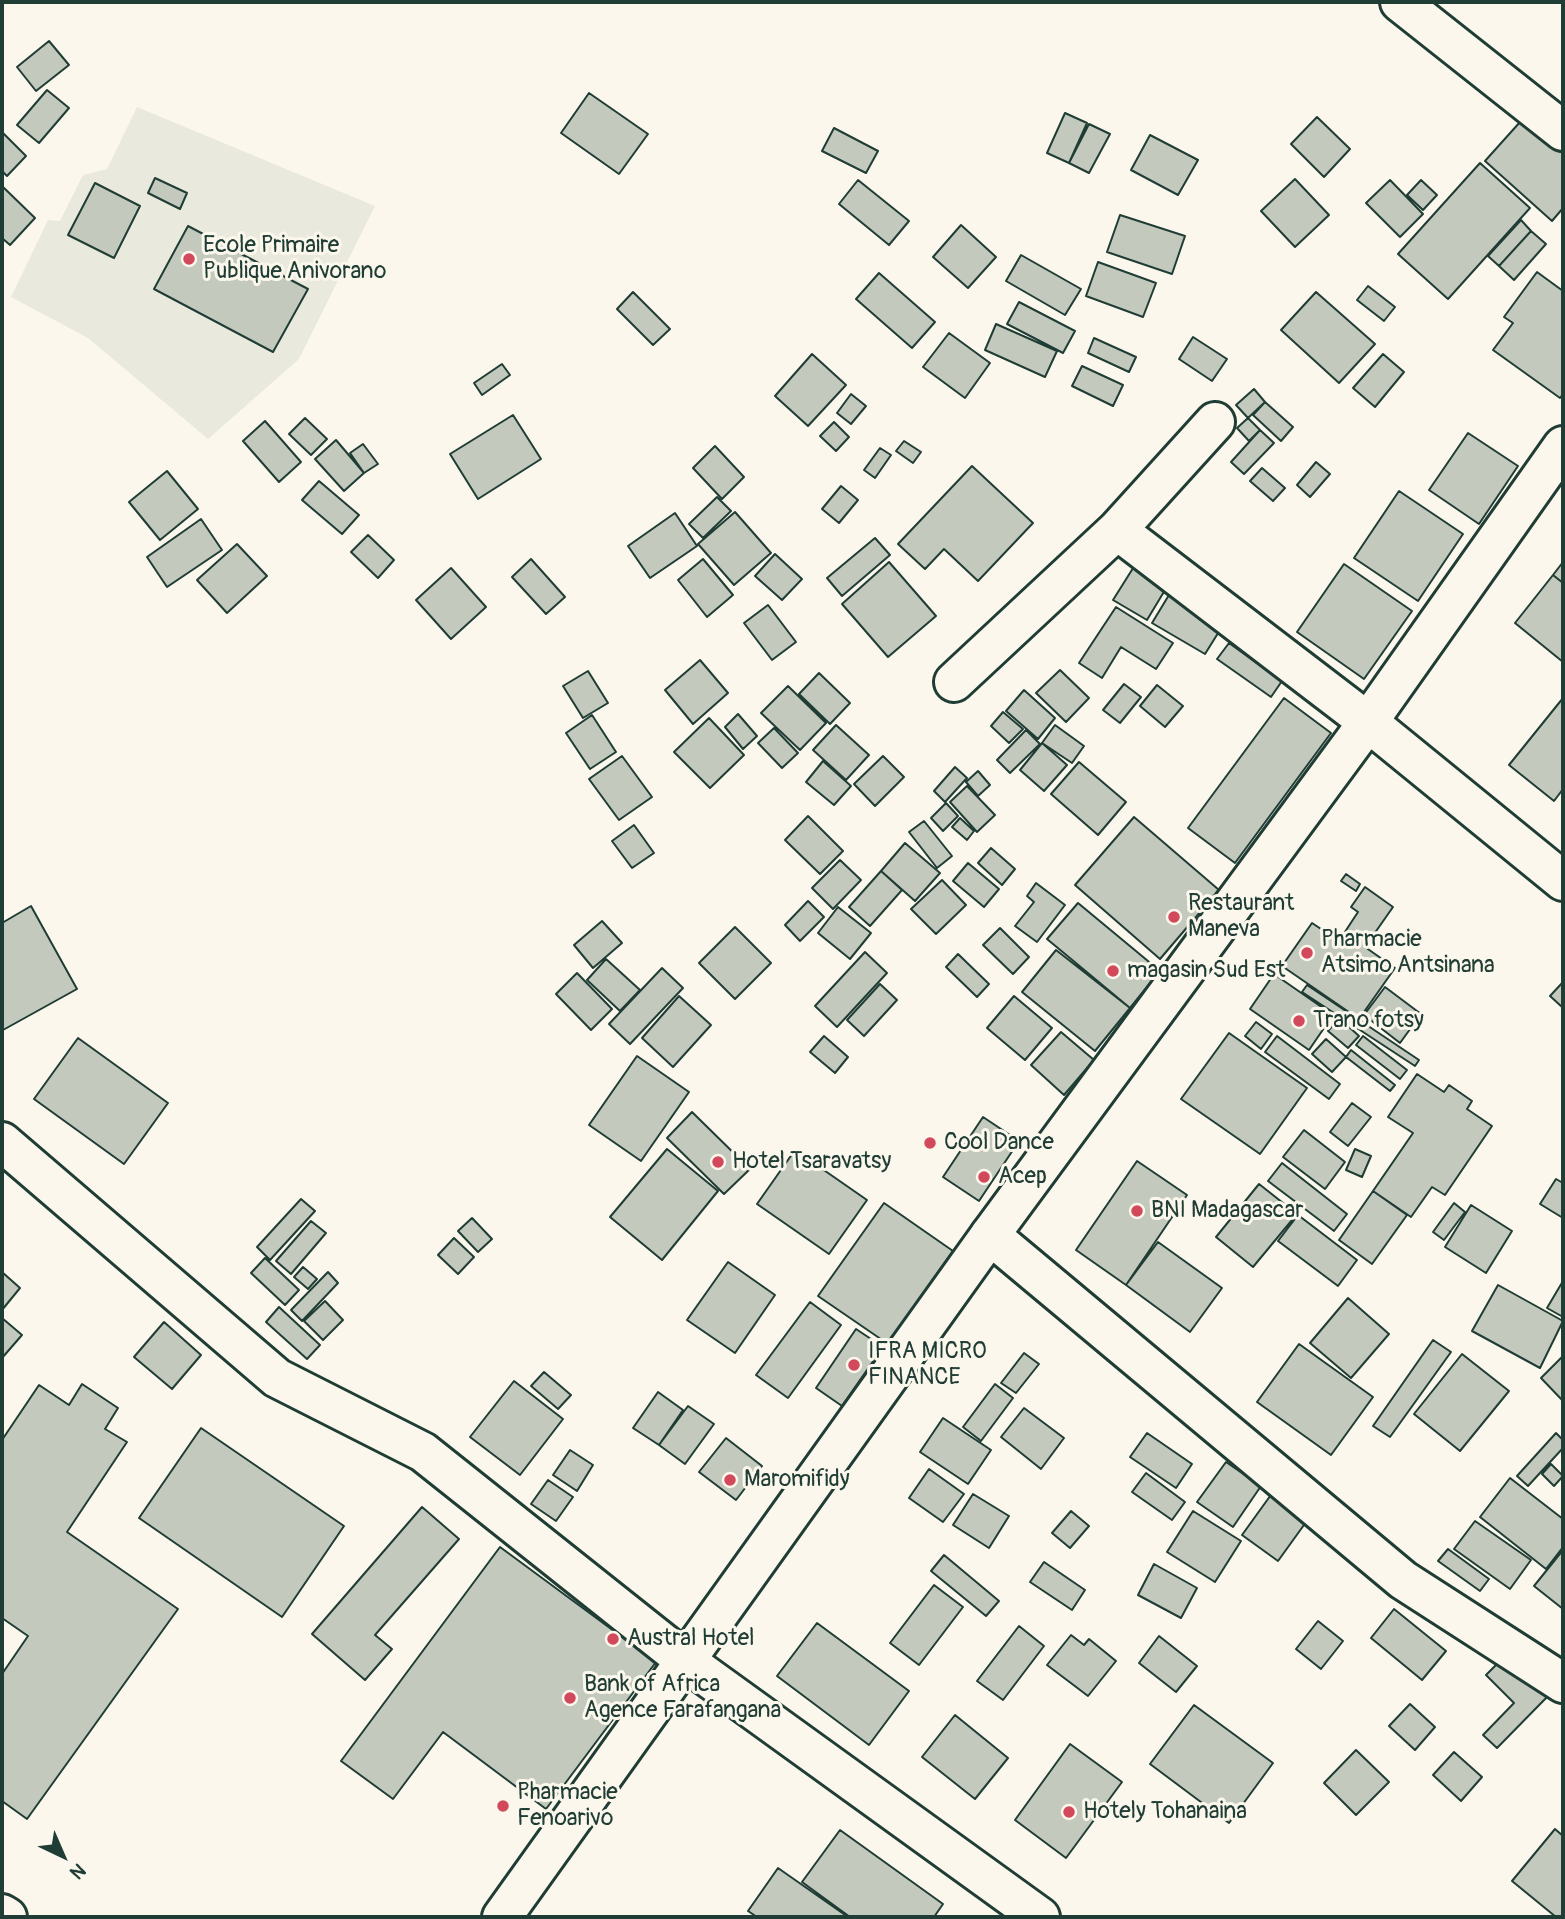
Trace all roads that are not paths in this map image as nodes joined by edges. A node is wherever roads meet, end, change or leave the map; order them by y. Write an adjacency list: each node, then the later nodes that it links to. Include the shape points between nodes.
1 (1400, 2): 2 (street)
2 (1563, 131)
3 (1215, 422): 5 (street)
4 (1563, 446): 7 (street)
5 (1117, 530): 6 (street); 7 (street)
6 (954, 682)
7 (1368, 722): 8 (street); 10 (street)
8 (1563, 880)
9 (2, 1142): 11 (street, via 277,1378 423,1452)
10 (990, 1235): 11 (street); 12 (street, via 1403,1580)
11 (687, 1662): 15 (street); 16 (street)
12 (1563, 1683)
13 (2, 1914): 14 (street)
14 (7, 1917)
15 (502, 1917)
16 (1040, 1917)

